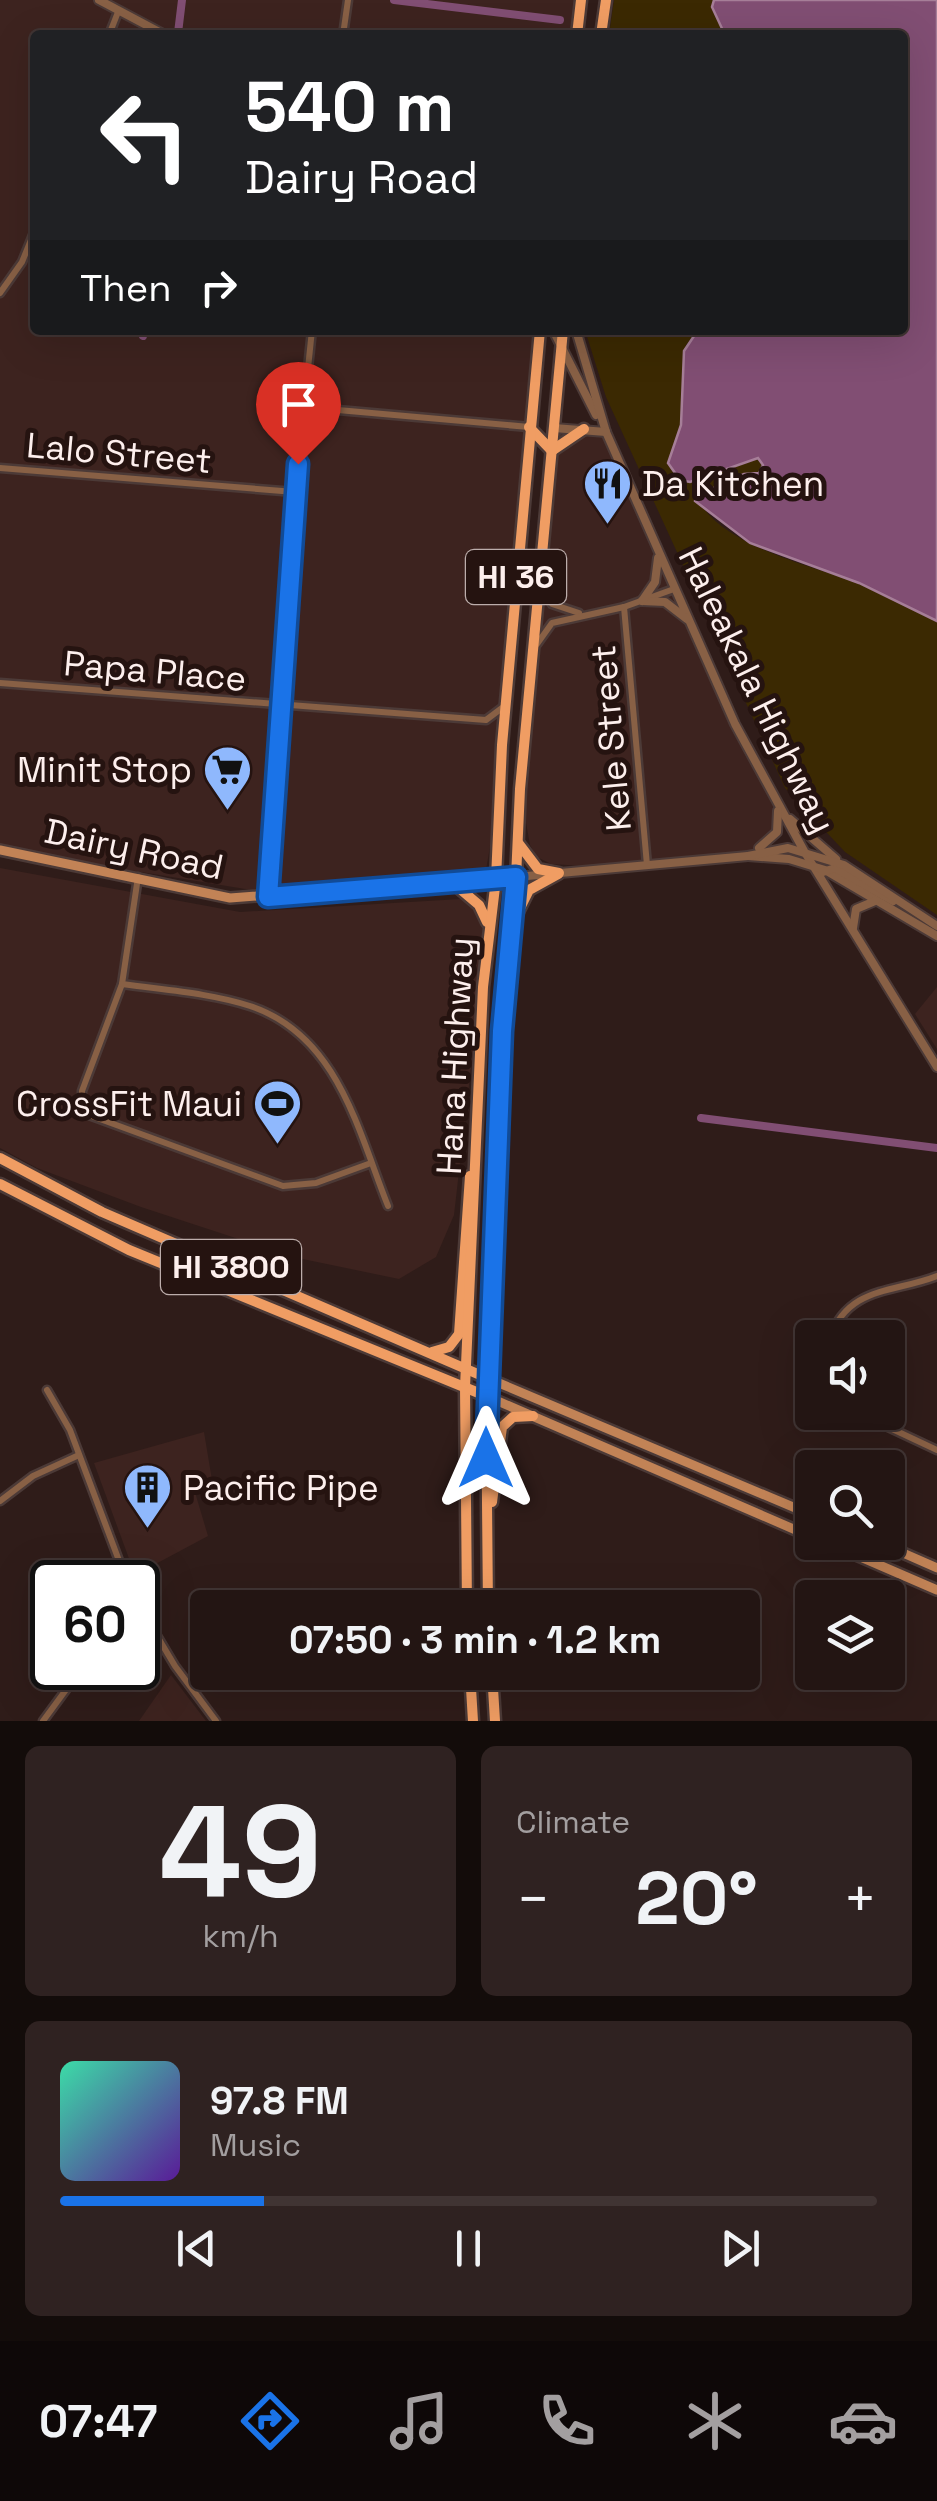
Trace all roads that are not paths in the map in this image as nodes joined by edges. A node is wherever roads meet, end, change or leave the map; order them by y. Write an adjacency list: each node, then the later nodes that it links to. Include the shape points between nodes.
1 (98, 0): 5 (street)
2 (348, 0): 8 (street)
3 (582, 0): 9 (main road)
4 (606, 0): 10 (main road)
5 (118, 12): 6 (street); 7 (street)
6 (112, 30)
7 (155, 30)
8 (344, 30)
9 (578, 30)
10 (602, 30)
11 (30, 242): 12 (street)
12 (0, 292)
13 (311, 335): 19 (street)
14 (539, 335): 20 (main road, Hana Highway / HI 36)
15 (555, 335): 18 (street, Haleakala Highway)
16 (563, 335): 18 (main road, Hana Highway / HI 36)
17 (577, 335): 23 (street, Haleakala Highway)
18 (561, 350): 21 (main road, Hana Highway / HI 36); 23 (street, Haleakala Highway)
19 (304, 407): 20 (street); 26 (street)
20 (530, 427): 21 (main road); 24 (main road); 36 (main road, Hana Highway / HI 36)
21 (554, 428): 22 (street); 24 (main road, Hana Highway / HI 36)
22 (584, 429): 23 (street); 24 (main road)
23 (606, 432): 27 (street, Haleakala Highway)
24 (552, 451): 28 (main road, Hana Highway / HI 36)
25 (0, 468): 26 (street, Lalo Street)
26 (294, 492): 37 (street)
27 (658, 553): 29 (street, Haleakala Highway); 30 (street, via 654,582)
28 (541, 579): 32 (street, via 552,604); 34 (main road, Hana Highway / HI 36)
29 (674, 589): 30 (street); 33 (street, Haleakala Highway)
30 (642, 600): 31 (street); 33 (street, via 665,602)
31 (624, 607): 32 (street); 47 (street, Kele Street)
32 (580, 613): 34 (street, via 549,625)
33 (688, 620): 40 (street, Haleakala Highway)
34 (534, 654): 41 (main road, Hana Highway / HI 36)
35 (0, 683): 37 (street, Papa Place)
36 (506, 698): 38 (street); 39 (main road, Hana Highway / HI 36)
37 (281, 707): 38 (street, Papa Place); 54 (street)
38 (486, 720): 39 (street)
39 (502, 745): 52 (main road, Hana Highway / HI 36)
40 (778, 806): 43 (street, Haleakala Highway); 44 (street, via 775,836); 45 (street)
41 (517, 827): 49 (main road, via 530,862); 50 (main road, Hana Highway / HI 36)
42 (0, 850): 51 (main road, Dairy Road)
43 (804, 850): 44 (street, via 764,849); 45 (street); 46 (street, Haleakala Highway)
44 (748, 856): 46 (street); 47 (street)
45 (844, 864): 56 (street)
46 (813, 865): 48 (street, Haleakala Highway)
47 (646, 866): 49 (street)
48 (822, 872): 55 (street); 56 (street, via 834,867); 59 (street, Haleakala Highway)
49 (559, 873): 50 (street); 57 (main road, via 529,890)
50 (516, 877): 52 (main road, Dairy Road); 57 (main road, Hana Highway / HI 36)
51 (138, 878): 54 (main road, Dairy Road, via 220,896); 62 (street)
52 (496, 879): 53 (main road, Dairy Road); 61 (main road, Hana Highway / HI 36)
53 (453, 883): 54 (main road, Dairy Road); 61 (main road, via 483,909)
54 (268, 897)
55 (882, 902): 59 (street, via 858,907); 60 (street)
56 (904, 904): 58 (street)
57 (514, 922): 73 (main road, Hana Highway / HI 36, via 502,1031)
58 (937, 926)
59 (854, 932): 63 (street, Haleakala Highway)
60 (937, 936)
61 (488, 938): 64 (main road, Hana Highway / HI 36)
62 (122, 984): 66 (street, via 250,1005 295,1031 340,1084); 66 (street, via 82,1091 85,1111 282,1186 316,1183)
63 (937, 1067)
64 (478, 1136): 71 (main road, via 467,1193 459,1334 442,1350); 72 (main road, Hana Highway / HI 36)
65 (0, 1158): 71 (main road, HI 3800, via 102,1212)
66 (371, 1163): 68 (street)
67 (0, 1184): 74 (main road, HI 3800, via 129,1250)
68 (388, 1206)
69 (937, 1276): 70 (street, via 860,1298)
70 (839, 1320)
71 (420, 1347): 72 (main road, HI 3800)
72 (466, 1368): 73 (main road, HI 3800); 74 (main road, Hana Highway / HI 36)
73 (487, 1378): 76 (main road, Hana Highway / HI 36); 82 (main road, HI 3800)
74 (465, 1387): 76 (main road, HI 3800); 88 (main road, Hana Highway / HI 36)
75 (47, 1390): 80 (street)
76 (486, 1396): 77 (main road, HI 3800); 89 (main road, Hana Highway / HI 36)
77 (533, 1416): 83 (main road, HI 3800); 90 (main road, via 513,1416 498,1434)
78 (894, 1430): 79 (street)
79 (937, 1450)
80 (79, 1455): 81 (street, via 32,1476); 85 (street)
81 (0, 1502)
82 (795, 1508)
83 (795, 1529)
84 (905, 1554): 87 (main road)
85 (119, 1560)
86 (868, 1560): 91 (main road)
87 (937, 1568)
88 (467, 1590)
89 (490, 1590)
90 (490, 1590)
91 (937, 1590)
92 (160, 1642): 98 (street)
93 (66, 1690): 97 (street)
94 (471, 1690): 96 (main road)
95 (493, 1690): 99 (main road)
96 (472, 1717)
97 (43, 1721)
98 (216, 1721)
99 (496, 1721)

